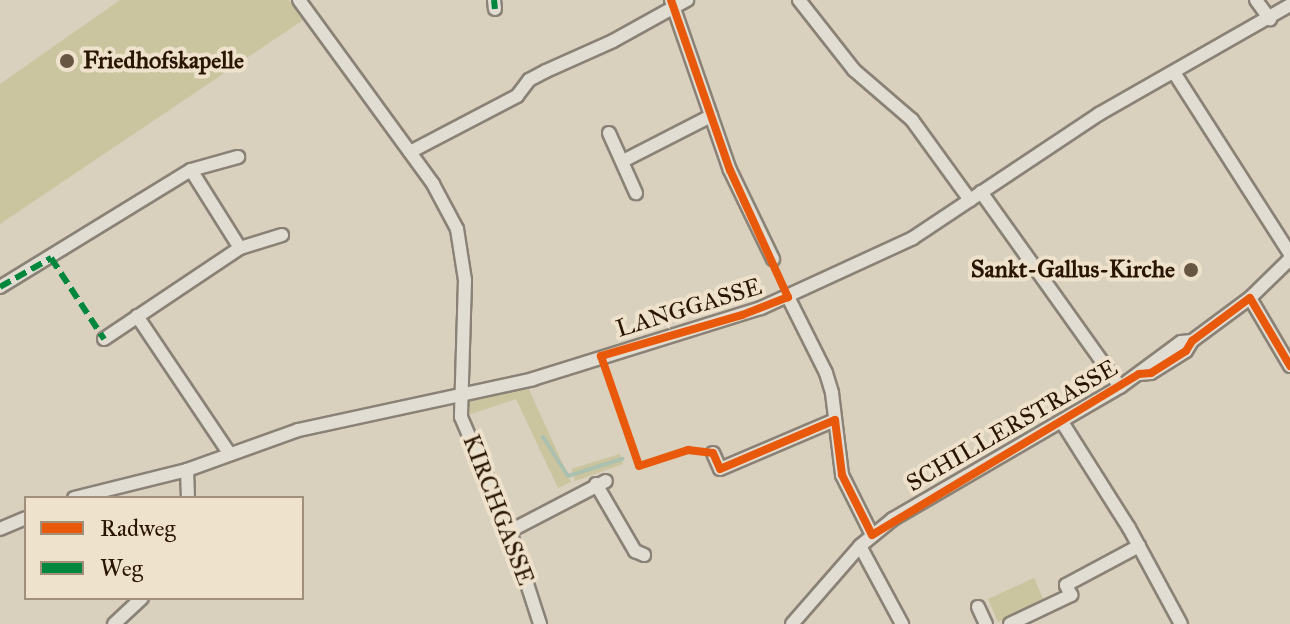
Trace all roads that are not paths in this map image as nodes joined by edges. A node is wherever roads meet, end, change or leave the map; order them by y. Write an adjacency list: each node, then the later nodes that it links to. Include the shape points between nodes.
1 (299, 0): 11 (street, KIRCHGASSE)
2 (687, 0): 5 (street)
3 (799, 0): 16 (street, via 854,70 912,120)
4 (1256, 0): 7 (street)
5 (673, 4): 9 (street); 11 (street, via 529,80 517,96)
6 (1290, 5): 7 (street, LANGGASSE)
7 (1270, 19): 8 (street, LANGGASSE)
8 (1175, 74): 16 (street, LANGGASSE, via 1099,114); 19 (street)
9 (711, 116): 13 (street); 20 (street, via 730,170)
10 (609, 133): 13 (street)
11 (410, 152): 28 (street, KIRCHGASSE, via 442,198 461,246 465,280)
12 (238, 157): 14 (street)
13 (623, 161): 15 (street)
14 (191, 170): 18 (street); 21 (street)
15 (636, 193)
16 (976, 196): 22 (street, LANGGASSE, via 913,238); 27 (street)
17 (282, 235): 18 (street)
18 (240, 248): 24 (street)
19 (1290, 257): 23 (street, SCHILLERSTRASSE)
20 (773, 259)
21 (0, 287)
22 (788, 297): 28 (street, LANGGASSE, via 533,379); 29 (street, via 826,373)
23 (1250, 298): 26 (street); 27 (street, SCHILLERSTRASSE)
24 (137, 316): 25 (street); 31 (street)
25 (104, 339)
26 (1290, 366)
27 (1120, 387): 30 (street, SCHILLERSTRASSE)
28 (460, 396): 31 (street, LANGGASSE, via 298,430); 38 (street, KIRCHGASSE, via 461,417)
29 (835, 420): 32 (street, via 720,469); 39 (street, via 842,475)
30 (1062, 422): 39 (street, SCHILLERSTRASSE); 41 (street)
31 (229, 453): 33 (street, LANGGASSE)
32 (713, 453)
33 (187, 470): 34 (street, LANGGASSE); 35 (street)
34 (82, 496)
35 (188, 496)
36 (24, 519): 37 (street)
37 (0, 529)
38 (510, 531): 42 (street, via 601,483 635,551); 46 (street, KIRCHGASSE)
39 (872, 535): 40 (street, SCHILLERSTRASSE)
40 (860, 546): 47 (street, SCHILLERSTRASSE); 48 (street)
41 (1139, 546): 50 (street, via 1066,585 1071,595); 51 (street)
42 (644, 555)
43 (140, 600): 45 (street)
44 (978, 607): 49 (street)
45 (114, 624)
46 (540, 624)
47 (792, 624)
48 (902, 624)
49 (986, 624)
50 (1010, 624)
51 (1181, 624)

